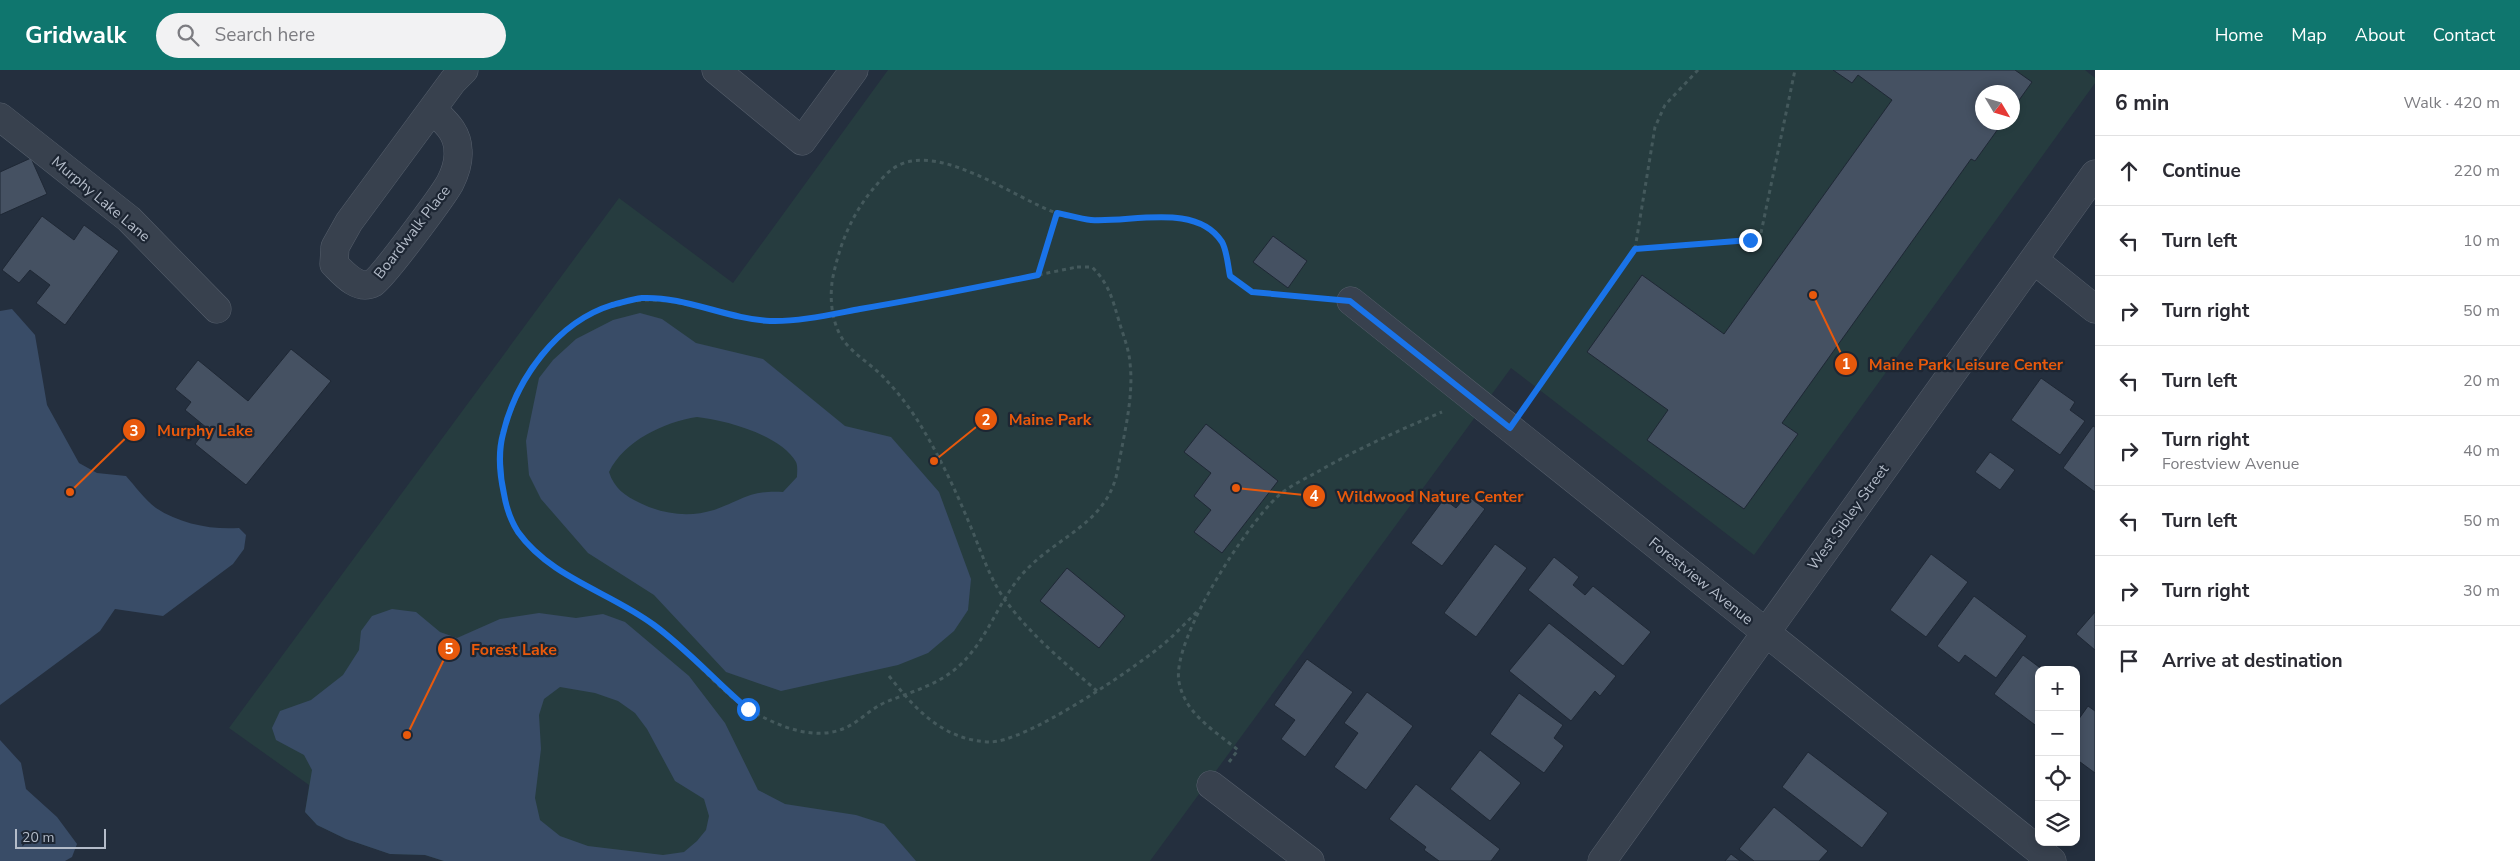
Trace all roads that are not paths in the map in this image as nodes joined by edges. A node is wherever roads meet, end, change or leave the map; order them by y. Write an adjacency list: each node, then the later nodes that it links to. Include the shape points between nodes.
1 (464, 70): 4 (street, Boardwalk Place)
2 (716, 70): 3 (street, via 802,142)
3 (854, 70)
4 (433, 110): 4 (street, Boardwalk Place, via 349,222 335,247 334,264 361,285 372,283 385,270 449,185 457,168 456,136)
5 (0, 117): 9 (street, Murphy Lake Lane, via 129,219)
6 (2095, 174): 7 (street, West Sibley Street)
7 (2034, 260): 10 (street); 11 (street, West Sibley Street)
8 (1350, 301): 11 (street, Forestview Avenue)
9 (217, 309)
10 (2095, 309)
11 (1766, 632): 14 (street, West Sibley Street); 15 (street, Forestview Avenue)
12 (1211, 785): 13 (street)
13 (1310, 861)
14 (1602, 861)
15 (2052, 861)

